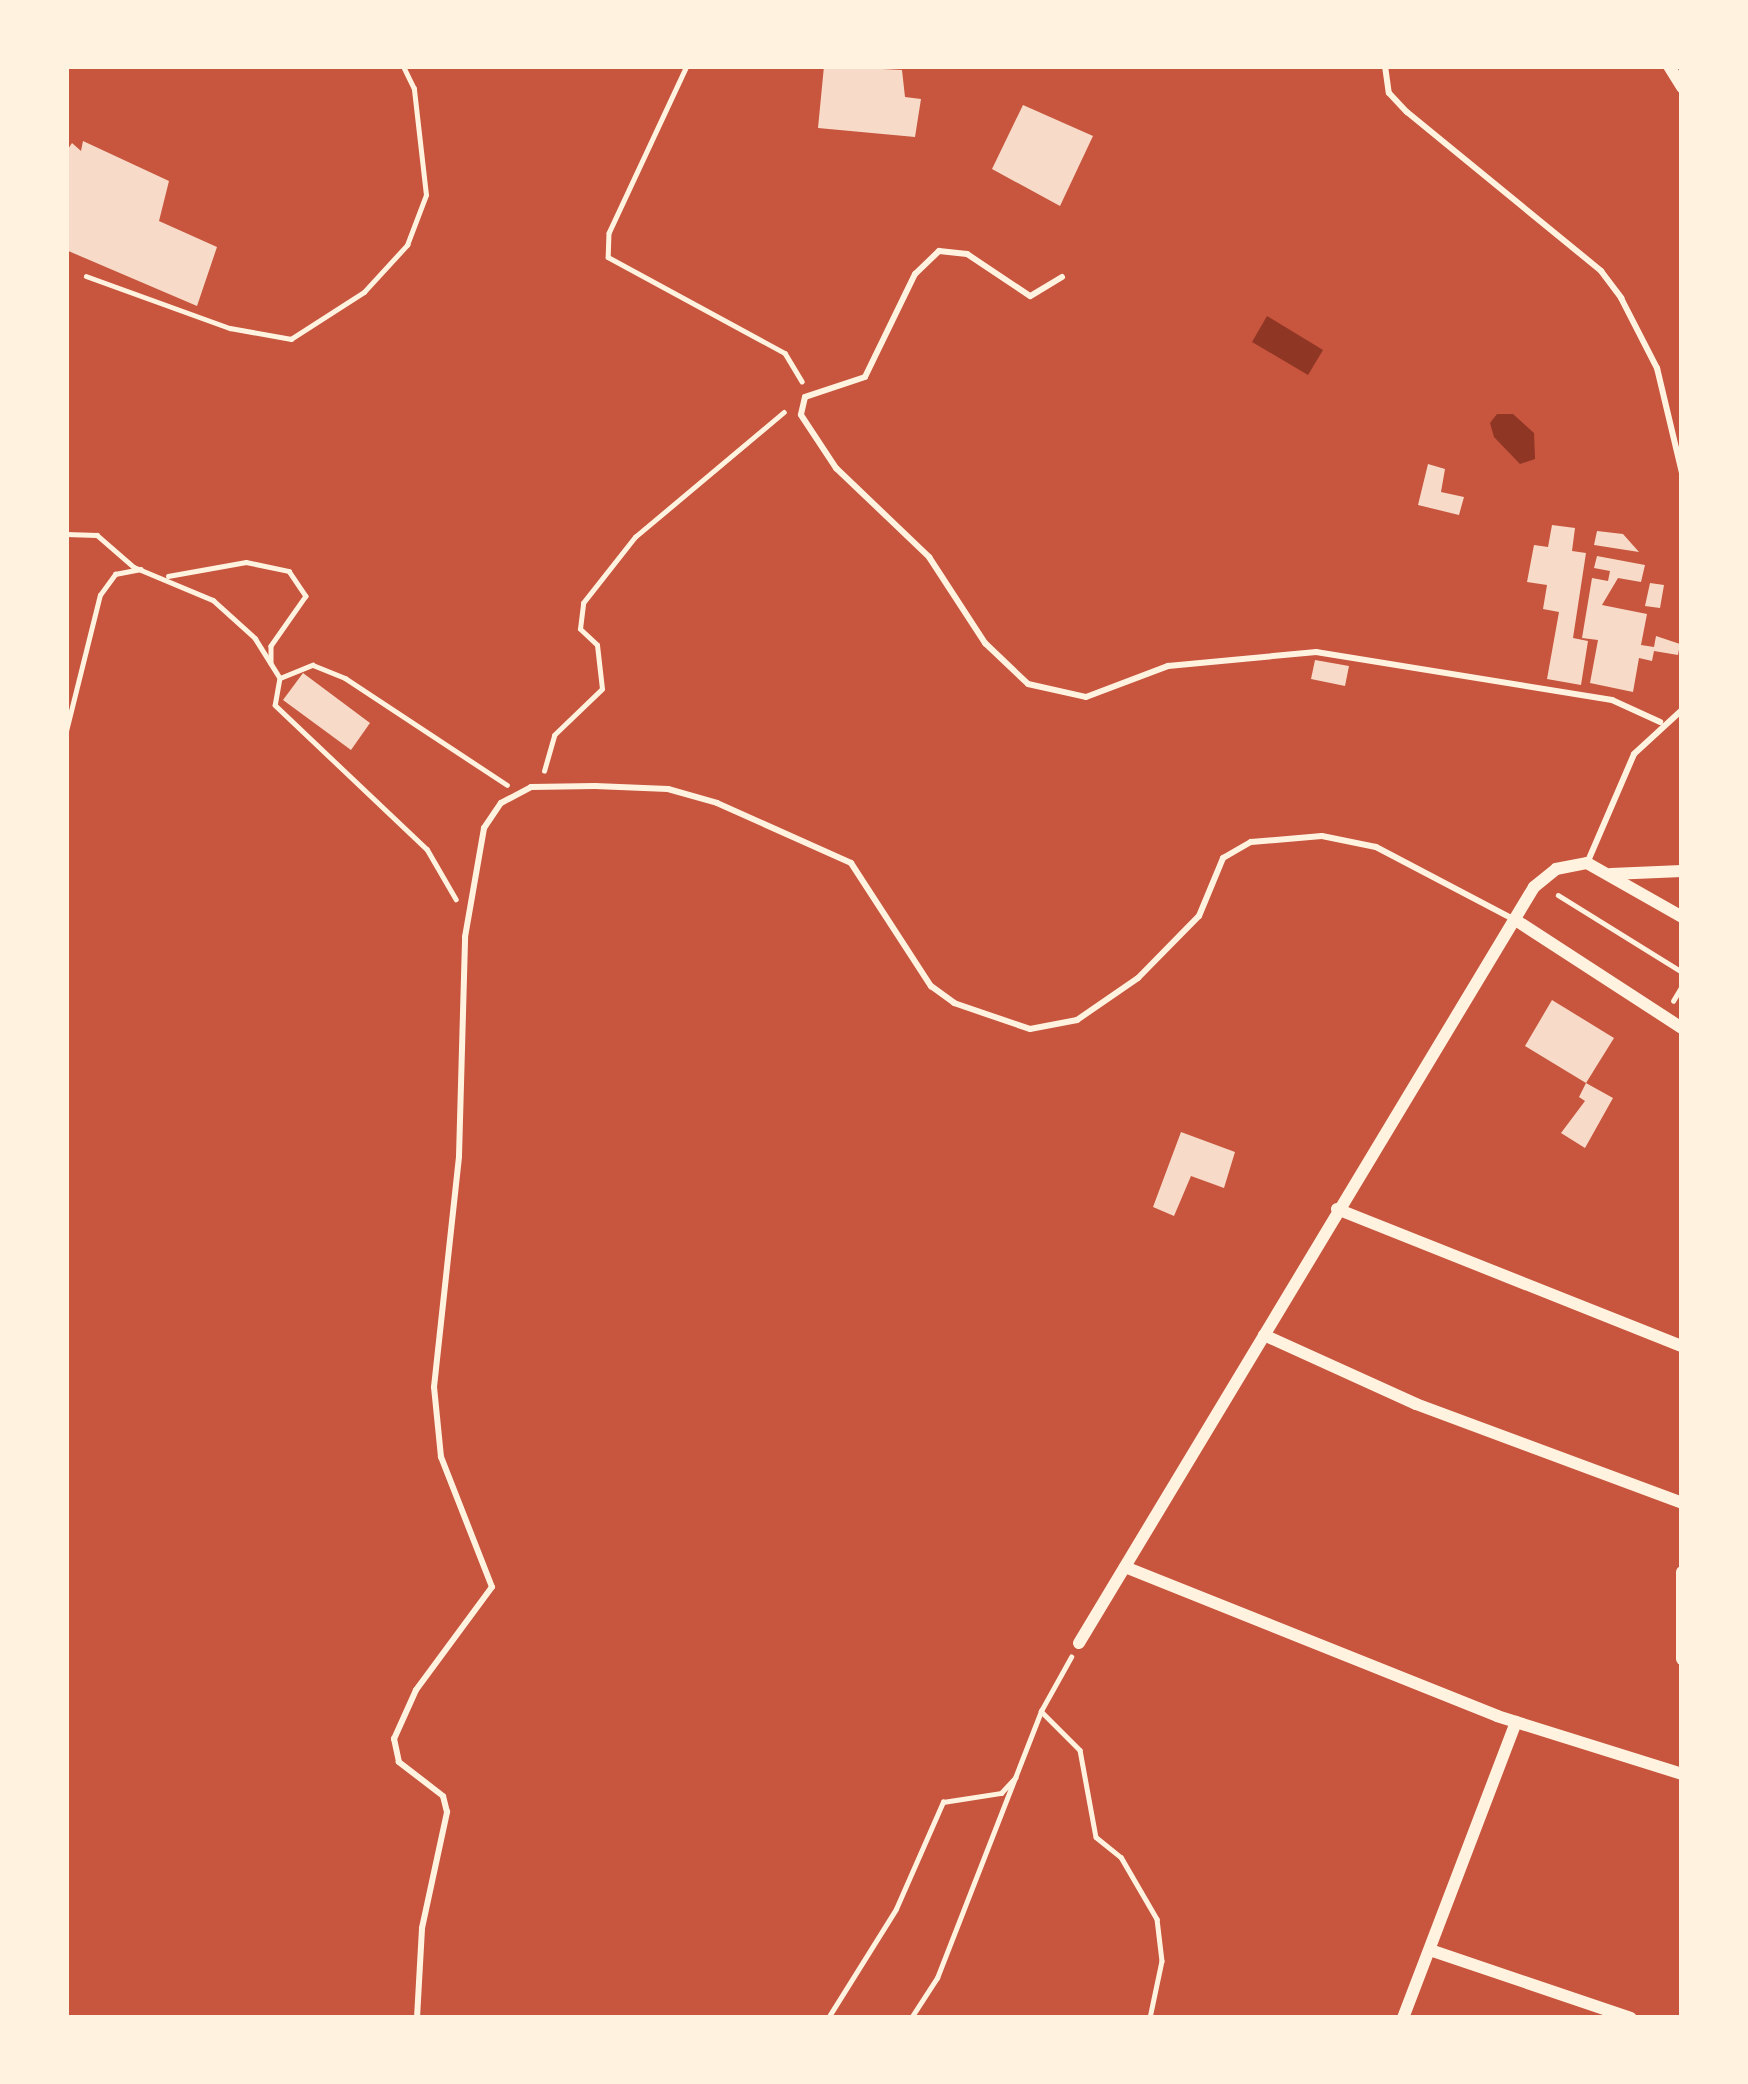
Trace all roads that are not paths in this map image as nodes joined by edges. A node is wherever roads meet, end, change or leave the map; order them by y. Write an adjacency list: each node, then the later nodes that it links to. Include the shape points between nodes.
1 (1385, 66): 5 (lane, via 1389,93 1406,112 1601,271 1621,298 1657,368)
2 (1669, 66): 3 (street)
3 (1682, 87)
4 (1062, 277): 7 (lane, via 1030,296 967,254 939,251 915,274 866,377 805,397 806,432 929,556 1001,662 1040,690 1086,697 1168,666 1316,652 1612,700)
5 (1682, 473)
6 (1682, 710): 7 (lane)
7 (1660, 722): 8 (lane, via 1628,765)
8 (1587, 862): 10 (street); 12 (street, via 1538,882)
9 (1682, 871): 10 (street)
10 (1610, 874): 11 (street)
11 (1682, 917)
12 (1514, 919): 13 (street); 14 (street); 25 (lane, via 1376,847 1322,836 1251,842 1223,858 1199,916 1138,978 1077,1019 1030,1029 954,1003 931,986 867,880 840,857 685,793 516,791 484,828 468,919 459,1156 434,1388 440,1457 493,1587 416,1690 394,1739 399,1762 443,1796 447,1812 422,1928)
13 (1682, 1028)
14 (1337, 1209): 15 (street); 16 (street)
15 (1264, 1335): 17 (street, via 1438,1413); 18 (street)
16 (1682, 1346)
17 (1682, 1503)
18 (1124, 1567): 20 (street); 22 (street)
19 (1682, 1572): 21 (street)
20 (1079, 1643)
21 (1682, 1659)
22 (1516, 1721): 23 (street); 24 (street)
23 (1682, 1774)
24 (1430, 1950): 26 (street); 27 (street)
25 (417, 2018)
26 (1403, 2018)
27 (1631, 2018)

